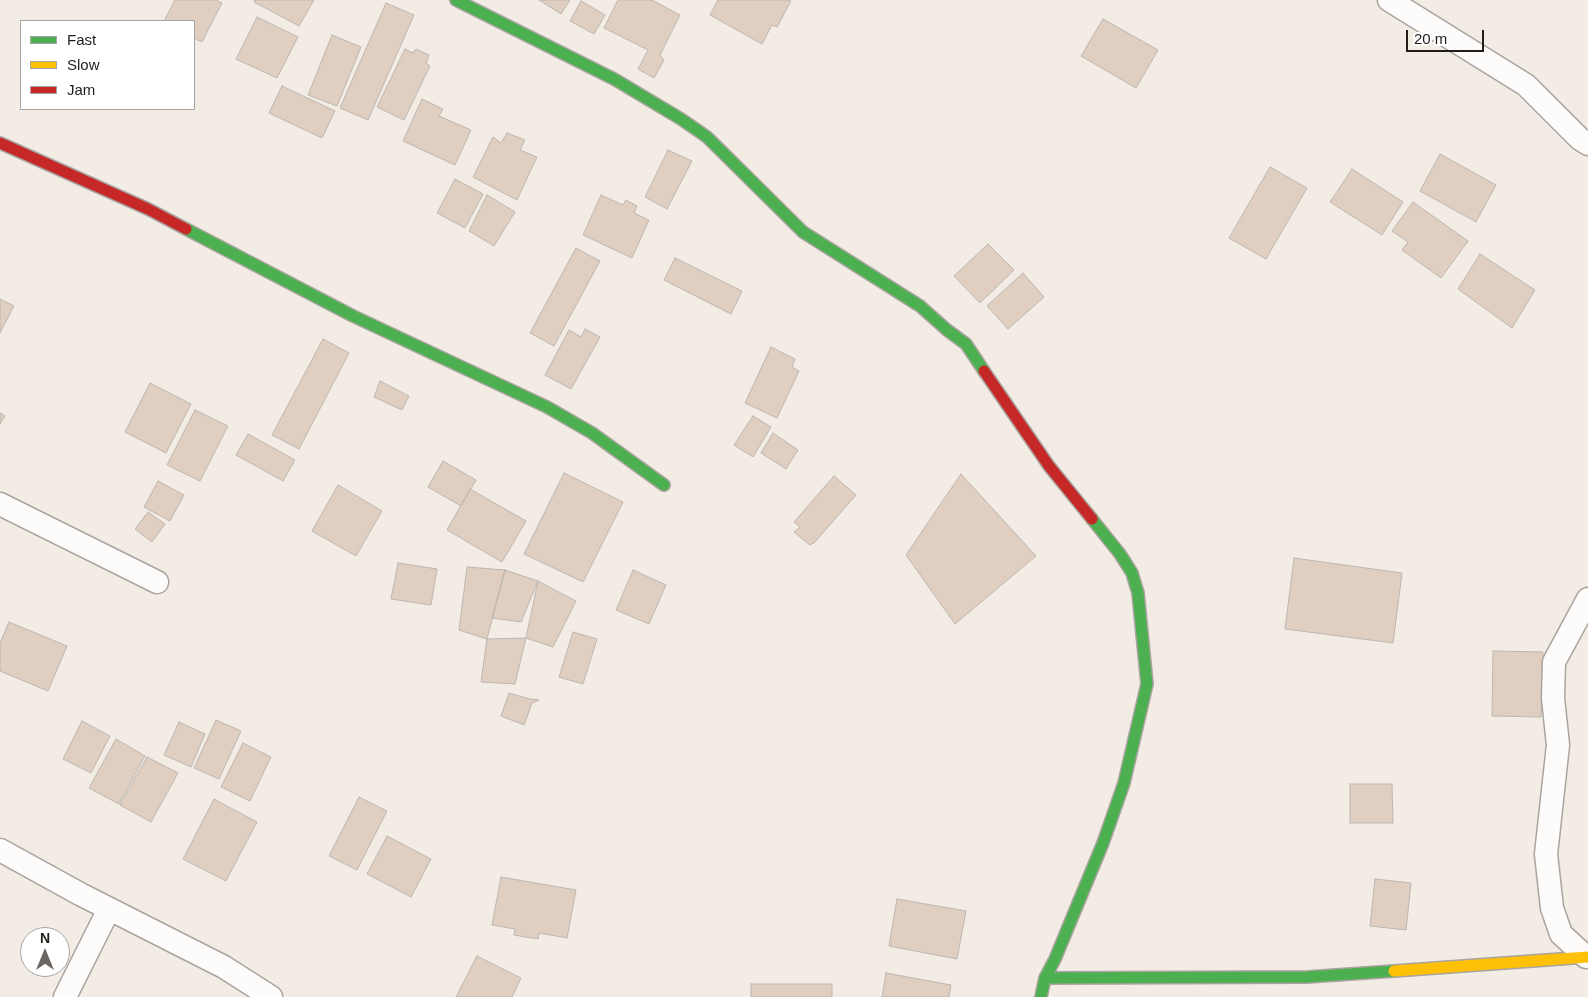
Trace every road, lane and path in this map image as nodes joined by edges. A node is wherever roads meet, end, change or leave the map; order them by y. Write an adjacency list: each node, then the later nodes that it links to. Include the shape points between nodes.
1 (456, 0): 12 (street, via 614,79 681,119 707,137 803,232 920,306 966,344 1049,466 1132,573 1138,593 1147,684 1121,792 1103,843)
2 (1389, 0): 4 (street, via 1526,85)
3 (0, 144): 5 (street, via 148,209 353,316 547,406 592,433)
4 (1588, 144)
5 (664, 485)
6 (0, 504): 7 (street)
7 (157, 582)
8 (1588, 599): 11 (street, via 1554,662 1553,698 1558,745 1546,854 1552,908 1562,934)
9 (0, 850): 10 (street)
10 (109, 909): 13 (street); 14 (street, via 224,967)
11 (1587, 957): 12 (street, via 1307,976)
12 (1045, 978): 15 (street)
13 (65, 997)
14 (271, 997)
15 (1041, 997)

